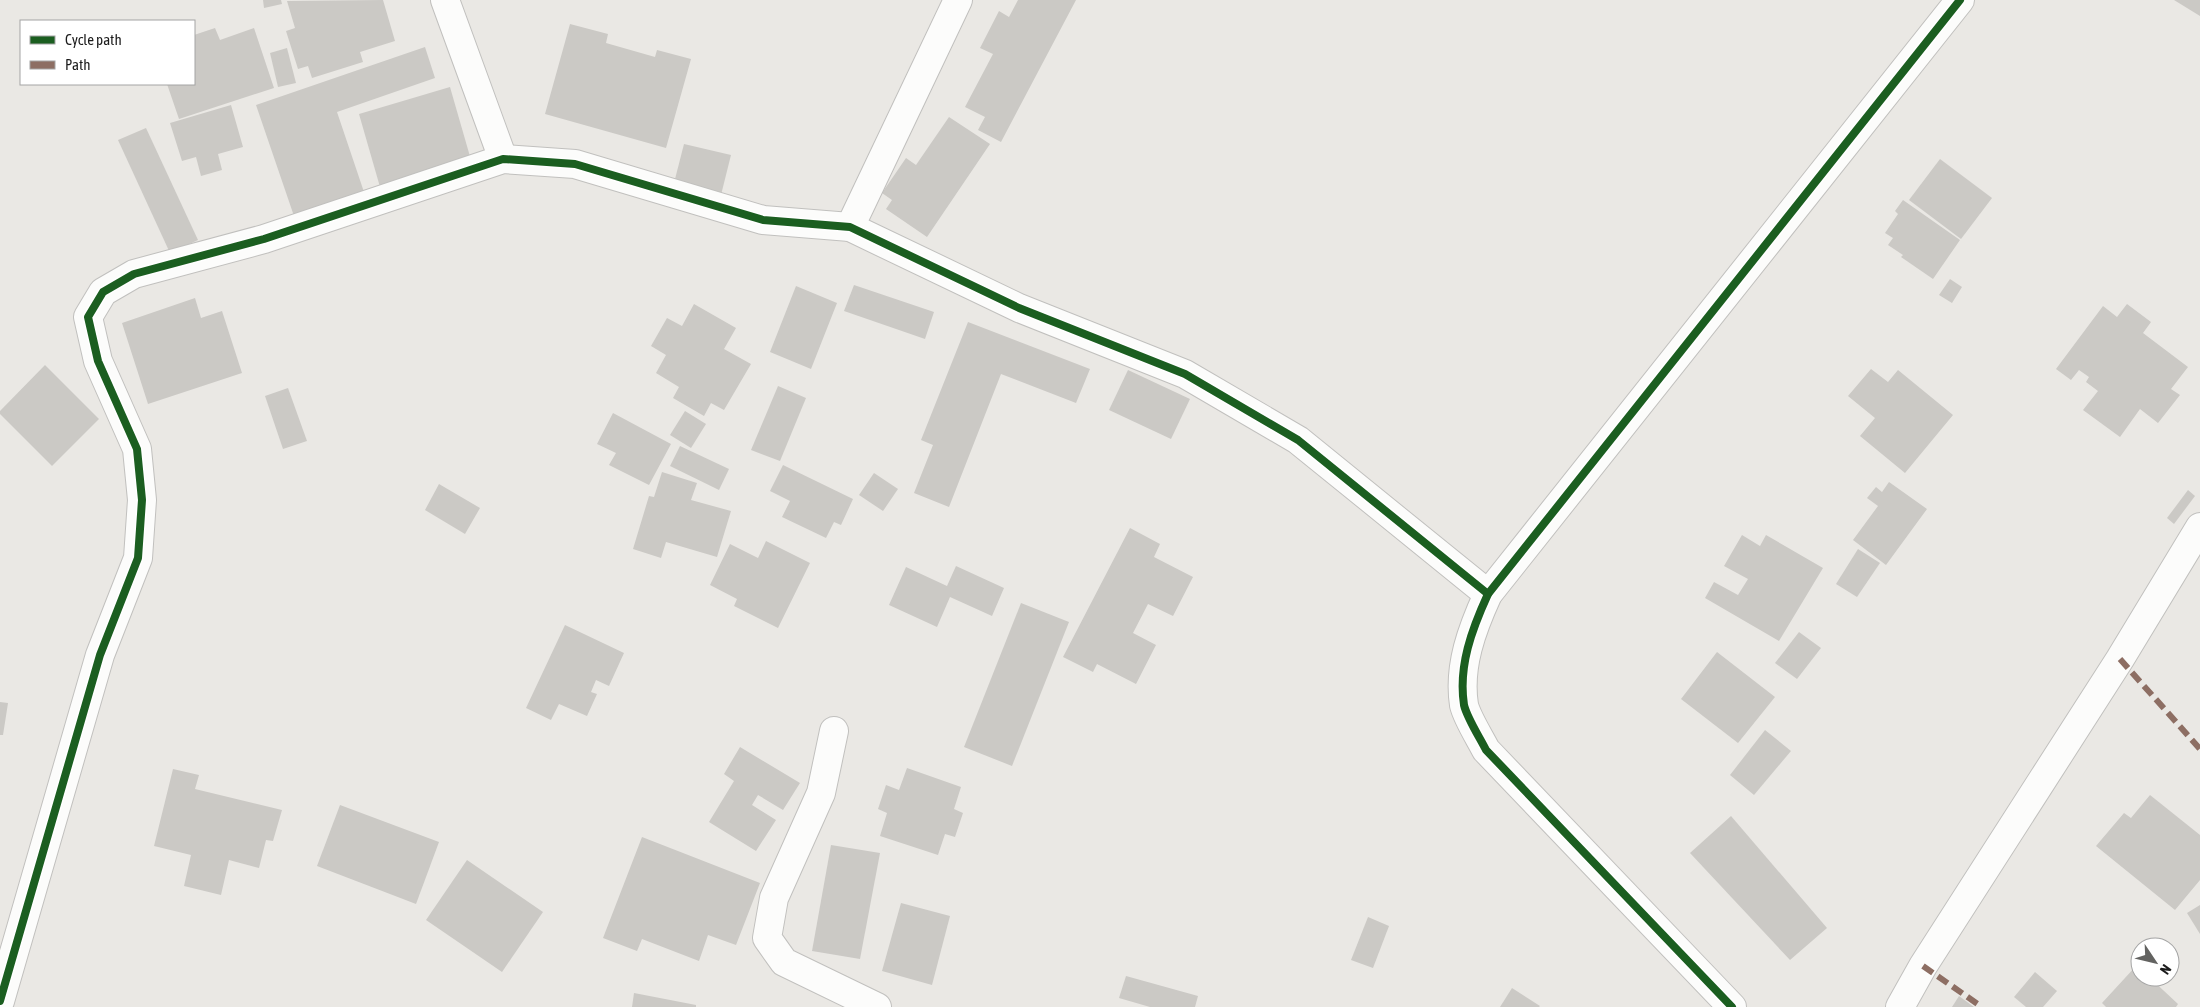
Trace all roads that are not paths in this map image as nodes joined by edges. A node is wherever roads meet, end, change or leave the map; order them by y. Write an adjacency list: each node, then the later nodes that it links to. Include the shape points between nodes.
1 (445, 0): 4 (street)
2 (958, 0): 5 (street)
3 (1960, 0): 7 (street)
4 (503, 159): 5 (street, via 575,164 763,220); 9 (street, via 264,239 134,274 103,292 88,317 98,361 137,449 142,500 138,558 100,655)
5 (850, 227): 7 (street, via 1020,308 1193,379 1298,440)
6 (2200, 527): 12 (street)
7 (1488, 594): 11 (street, via 1474,625 1463,668 1464,706 1486,750)
8 (834, 731): 10 (street, via 821,793 774,898 767,938 784,962)
9 (0, 1001)
10 (877, 1007)
11 (1732, 1007)
12 (1900, 1007)

